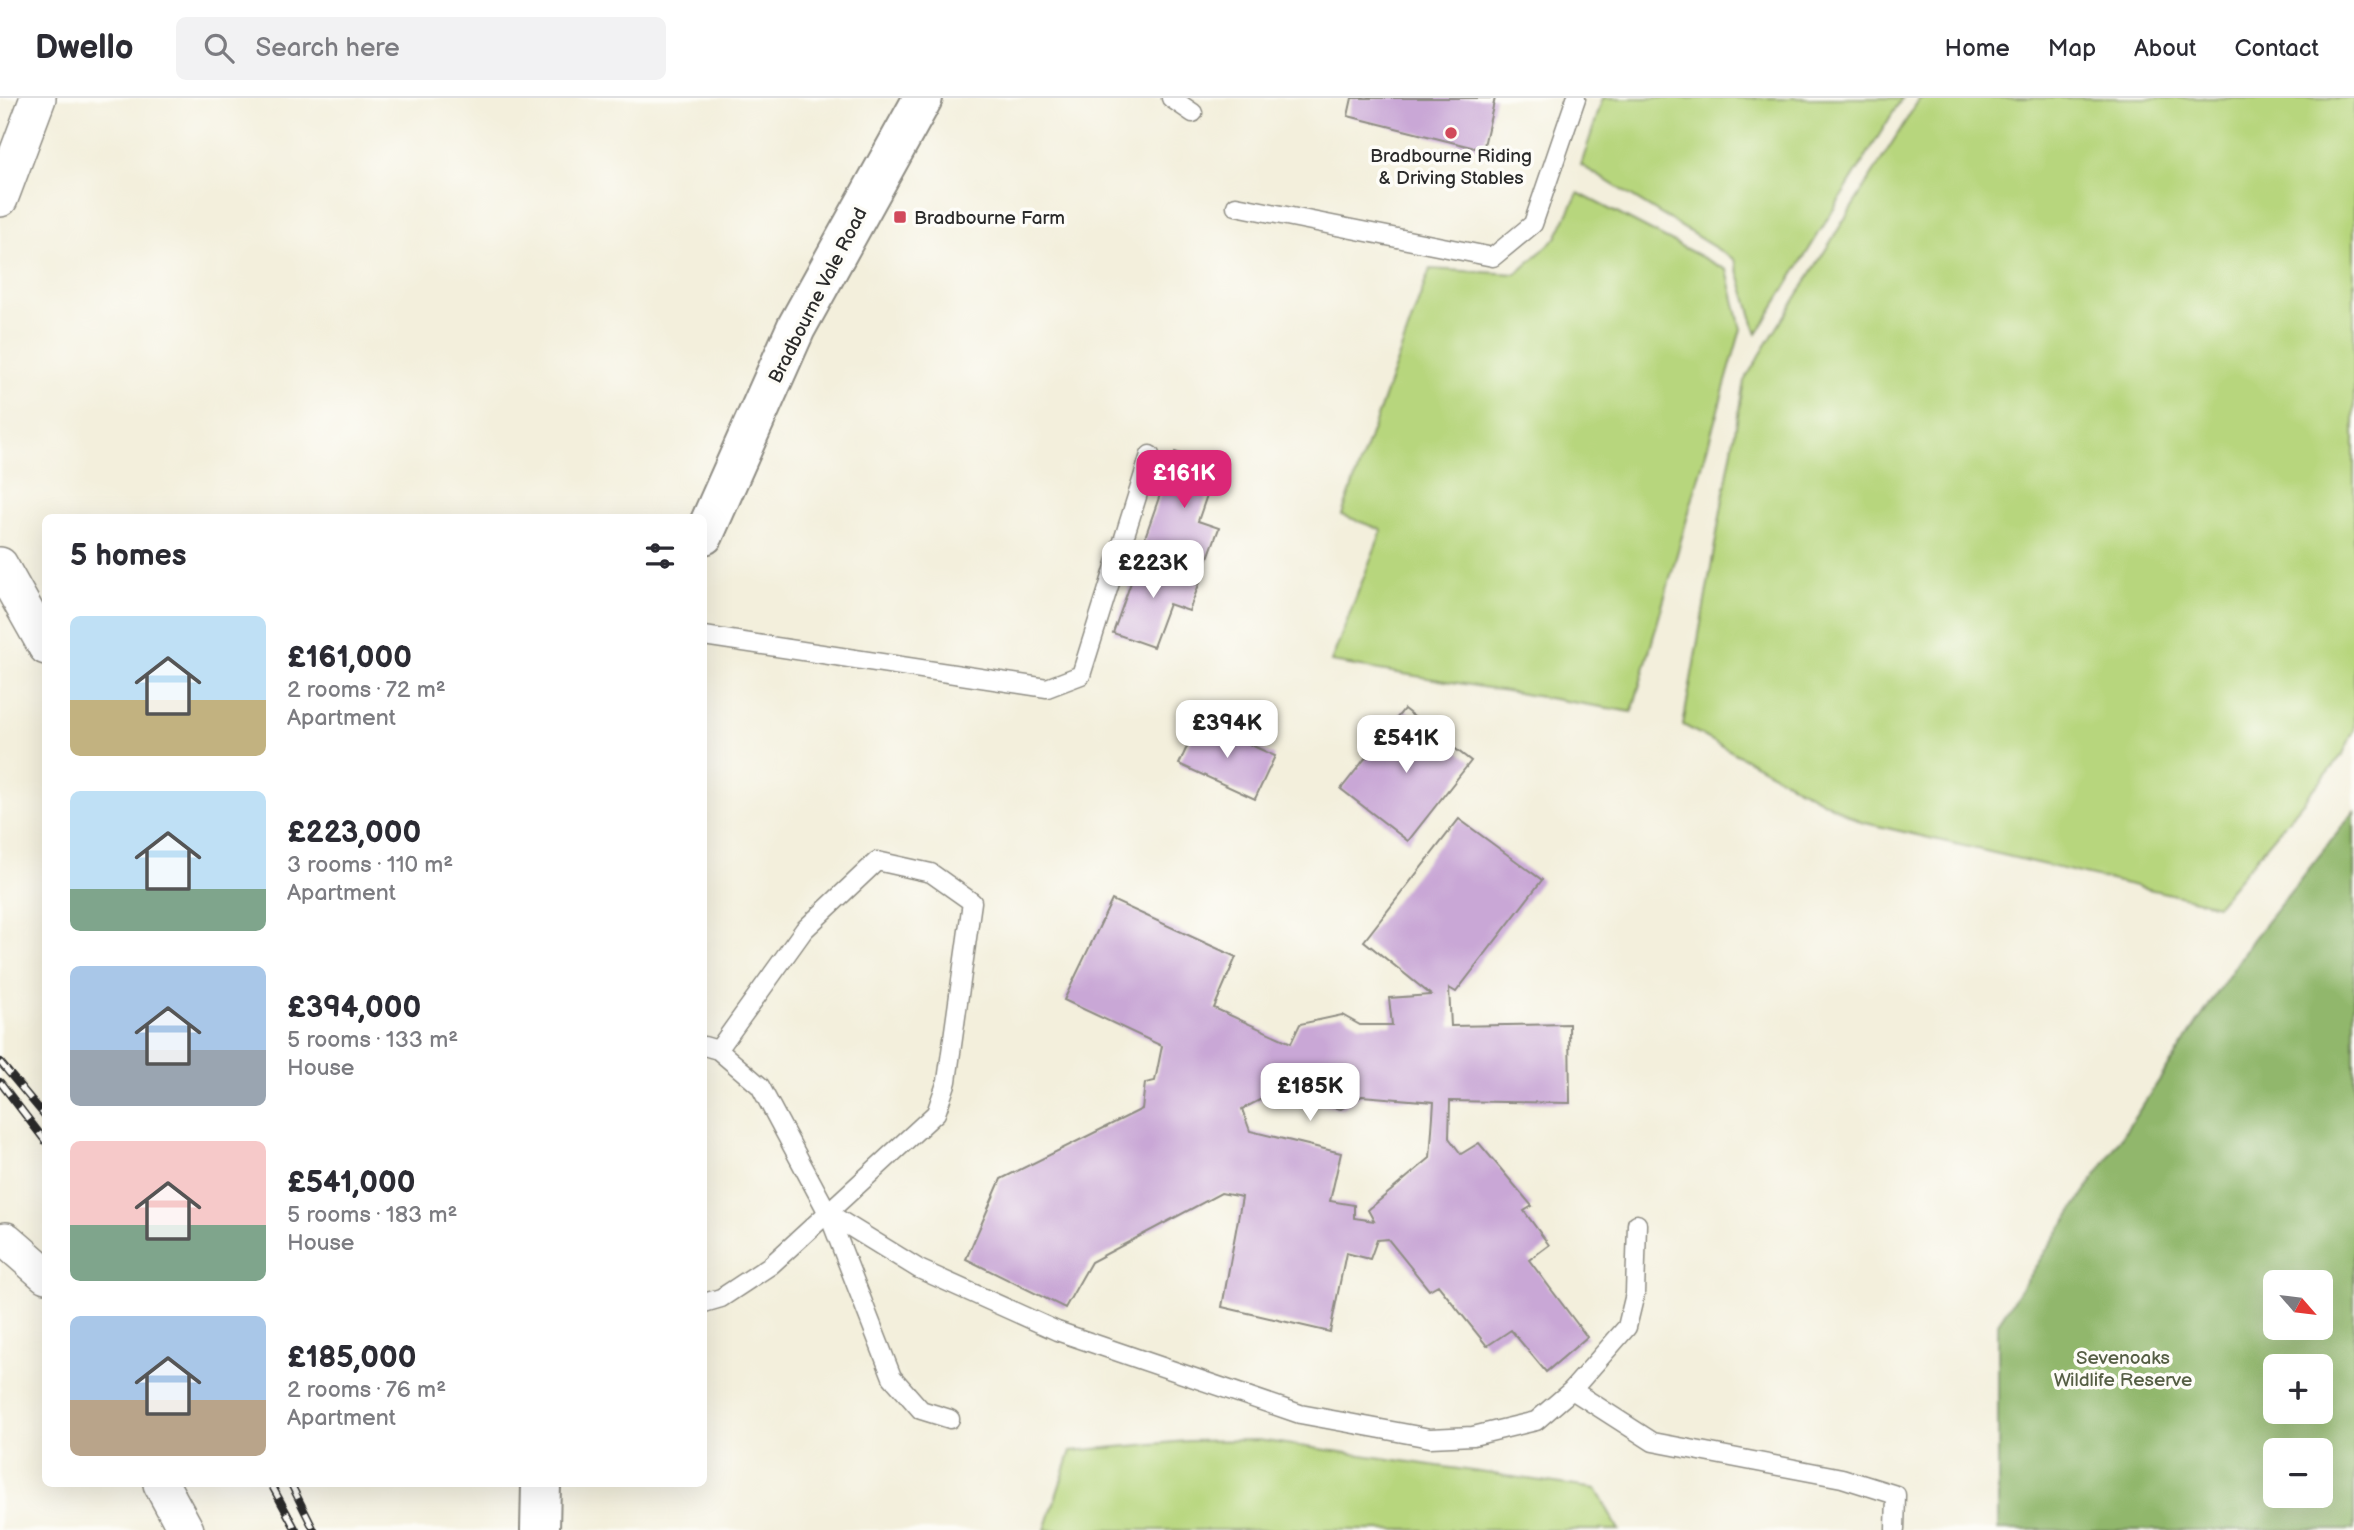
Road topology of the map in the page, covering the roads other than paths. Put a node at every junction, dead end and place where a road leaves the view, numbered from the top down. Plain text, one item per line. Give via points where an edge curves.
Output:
1 (38, 98) edge
2 (923, 98) edge
3 (1171, 98) edge
4 (1576, 98) edge
5 (1194, 113) dead end
6 (0, 199) edge
7 (1236, 206) dead end
8 (1150, 455) dead end
9 (707, 528) edge
10 (0, 565) edge
11 (707, 636) edge
12 (42, 640) edge
13 (711, 1048) edge
14 (828, 1213) junction
15 (1637, 1224) dead end
16 (6, 1240) dead end
17 (42, 1272) edge
18 (707, 1302) edge
19 (1572, 1390) junction
20 (950, 1419) dead end
21 (164, 1487) edge
22 (541, 1487) edge
23 (186, 1530) edge
24 (540, 1530) edge
25 (1895, 1530) edge

1 - 6 street
2 - 9 highway, Bradbourne Vale Road via 796,328
3 - 5 lane
4 - 7 lane via 1533,225 1493,257
8 - 11 lane via 1081,675 1047,688
10 - 12 street
13 - 14 lane via 760,1087
13 - 14 lane via 804,930 877,861 931,873 972,902 947,1081 936,1112
14 - 18 lane via 771,1265
14 - 19 lane via 919,1269 1057,1331 1300,1414 1430,1438 1473,1436 1536,1421
14 - 20 lane via 892,1377 920,1410
15 - 19 lane via 1635,1294 1627,1327
16 - 17 street
19 - 25 lane via 1653,1442 1842,1478 1896,1495
21 - 23 street
22 - 24 highway

